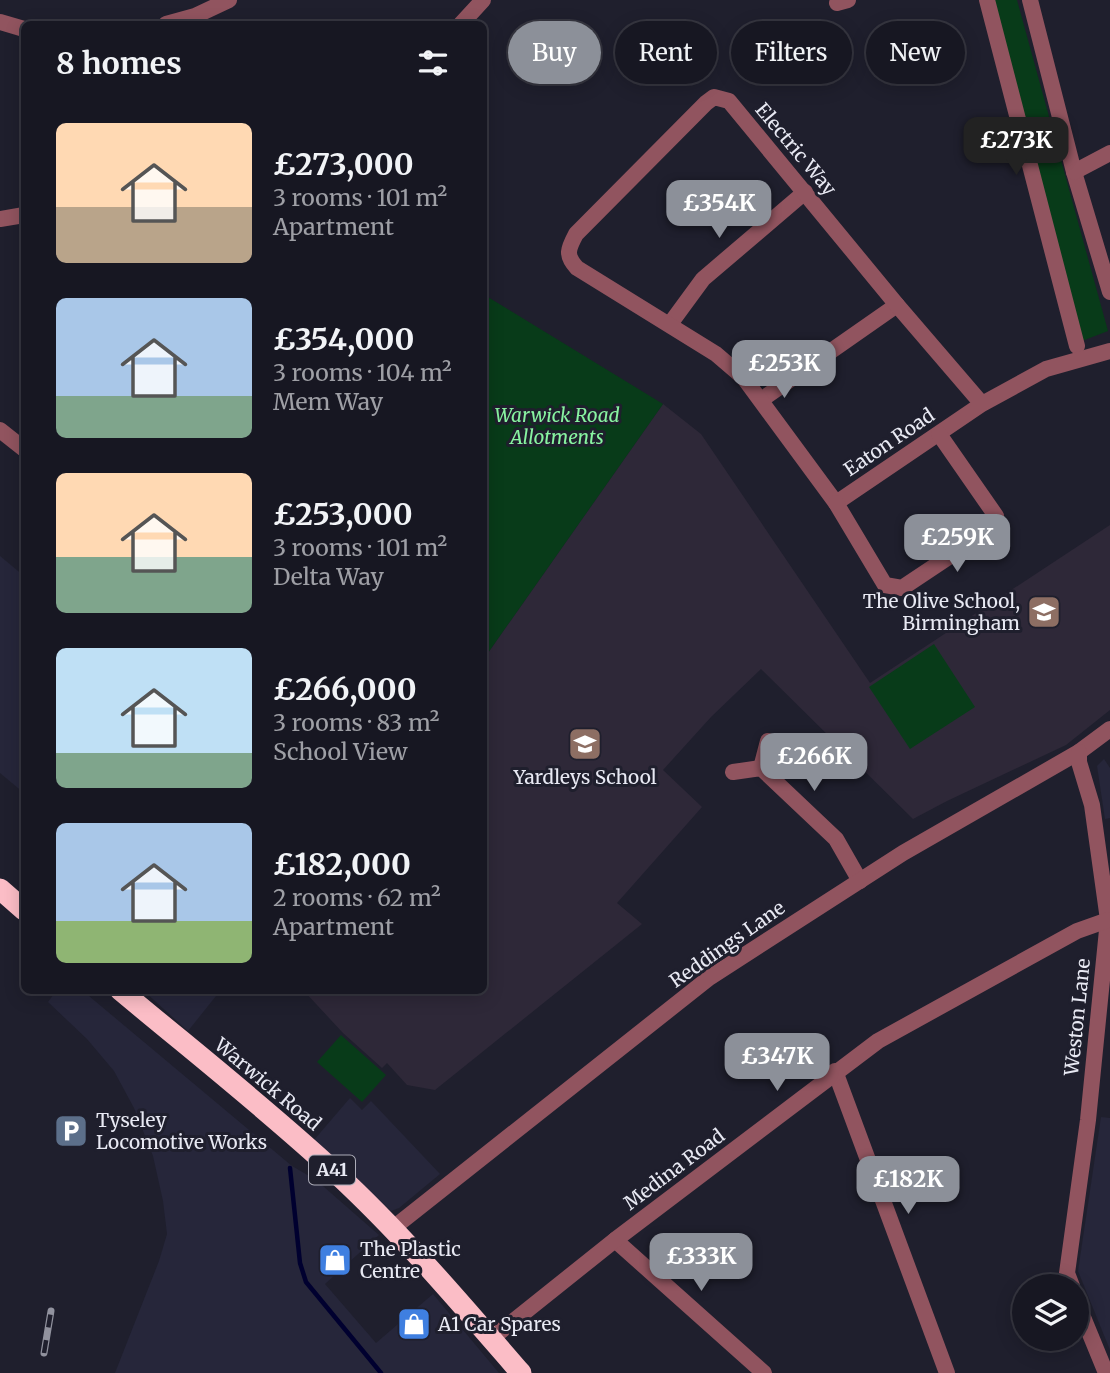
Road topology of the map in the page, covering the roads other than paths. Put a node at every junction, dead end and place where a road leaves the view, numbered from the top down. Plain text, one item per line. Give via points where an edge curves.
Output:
1 (229, 0) edge
2 (484, 0) edge
3 (987, 0) edge
4 (1030, 0) edge
5 (177, 21) edge
6 (464, 21) edge
7 (0, 22) edge
8 (21, 28) edge
9 (1110, 153) edge
10 (1074, 172) junction
11 (805, 192) junction
12 (21, 216) edge
13 (0, 219) edge
14 (568, 258) joint
15 (1110, 292) edge
16 (897, 304) junction
17 (670, 324) junction
18 (1077, 346) dead end
19 (1110, 351) edge
20 (761, 400) junction
21 (982, 404) junction
22 (0, 430) edge
23 (939, 434) junction
24 (21, 447) edge
25 (836, 503) junction
26 (1110, 729) edge
27 (768, 741) dead end
28 (1079, 752) junction
29 (761, 768) junction
30 (733, 772) dead end
31 (860, 881) junction
32 (0, 889) edge
33 (21, 907) edge
34 (1108, 920) junction
35 (125, 994) edge
36 (835, 1071) junction
37 (392, 1229) junction
38 (615, 1240) junction
39 (1067, 1274) edge
40 (1089, 1332) edge
41 (491, 1339) junction
42 (521, 1373) edge
43 (764, 1373) edge
44 (947, 1373) edge
45 (1106, 1373) edge

1 - 5 street
2 - 6 street
3 - 18 street
4 - 10 street
7 - 8 street
9 - 10 street
10 - 15 street
11 - 14 street, Electric Way via 729,101 714,97 576,234
11 - 16 street, Electric Way
11 - 17 street via 704,279
12 - 13 street
14 - 17 street, Eaton Road via 577,268
16 - 20 street
16 - 21 street, Electric Way
17 - 20 street, Eaton Road via 716,354
19 - 21 street, Eaton Road via 1046,369
20 - 25 street, Eaton Road
21 - 23 street, Eaton Road
22 - 24 street
23 - 25 street, Eaton Road
23 - 25 street via 996,516 992,528 902,589 885,585
26 - 28 street, Reddings Lane
27 - 29 street
28 - 31 street, Reddings Lane
28 - 34 street, Weston Lane via 1092,805
29 - 30 street
29 - 31 street via 836,839
31 - 37 street, Reddings Lane via 709,978
32 - 33 highway
34 - 36 street, Medina Road via 1077,931 878,1041
34 - 39 street, Weston Lane
35 - 37 highway, Warwick Road / A41 via 273,1116
36 - 38 street, Medina Road
36 - 44 street
37 - 41 highway, Warwick Road / A41
38 - 41 street, Medina Road
38 - 43 street
40 - 45 street
41 - 42 highway, Warwick Road / A41

